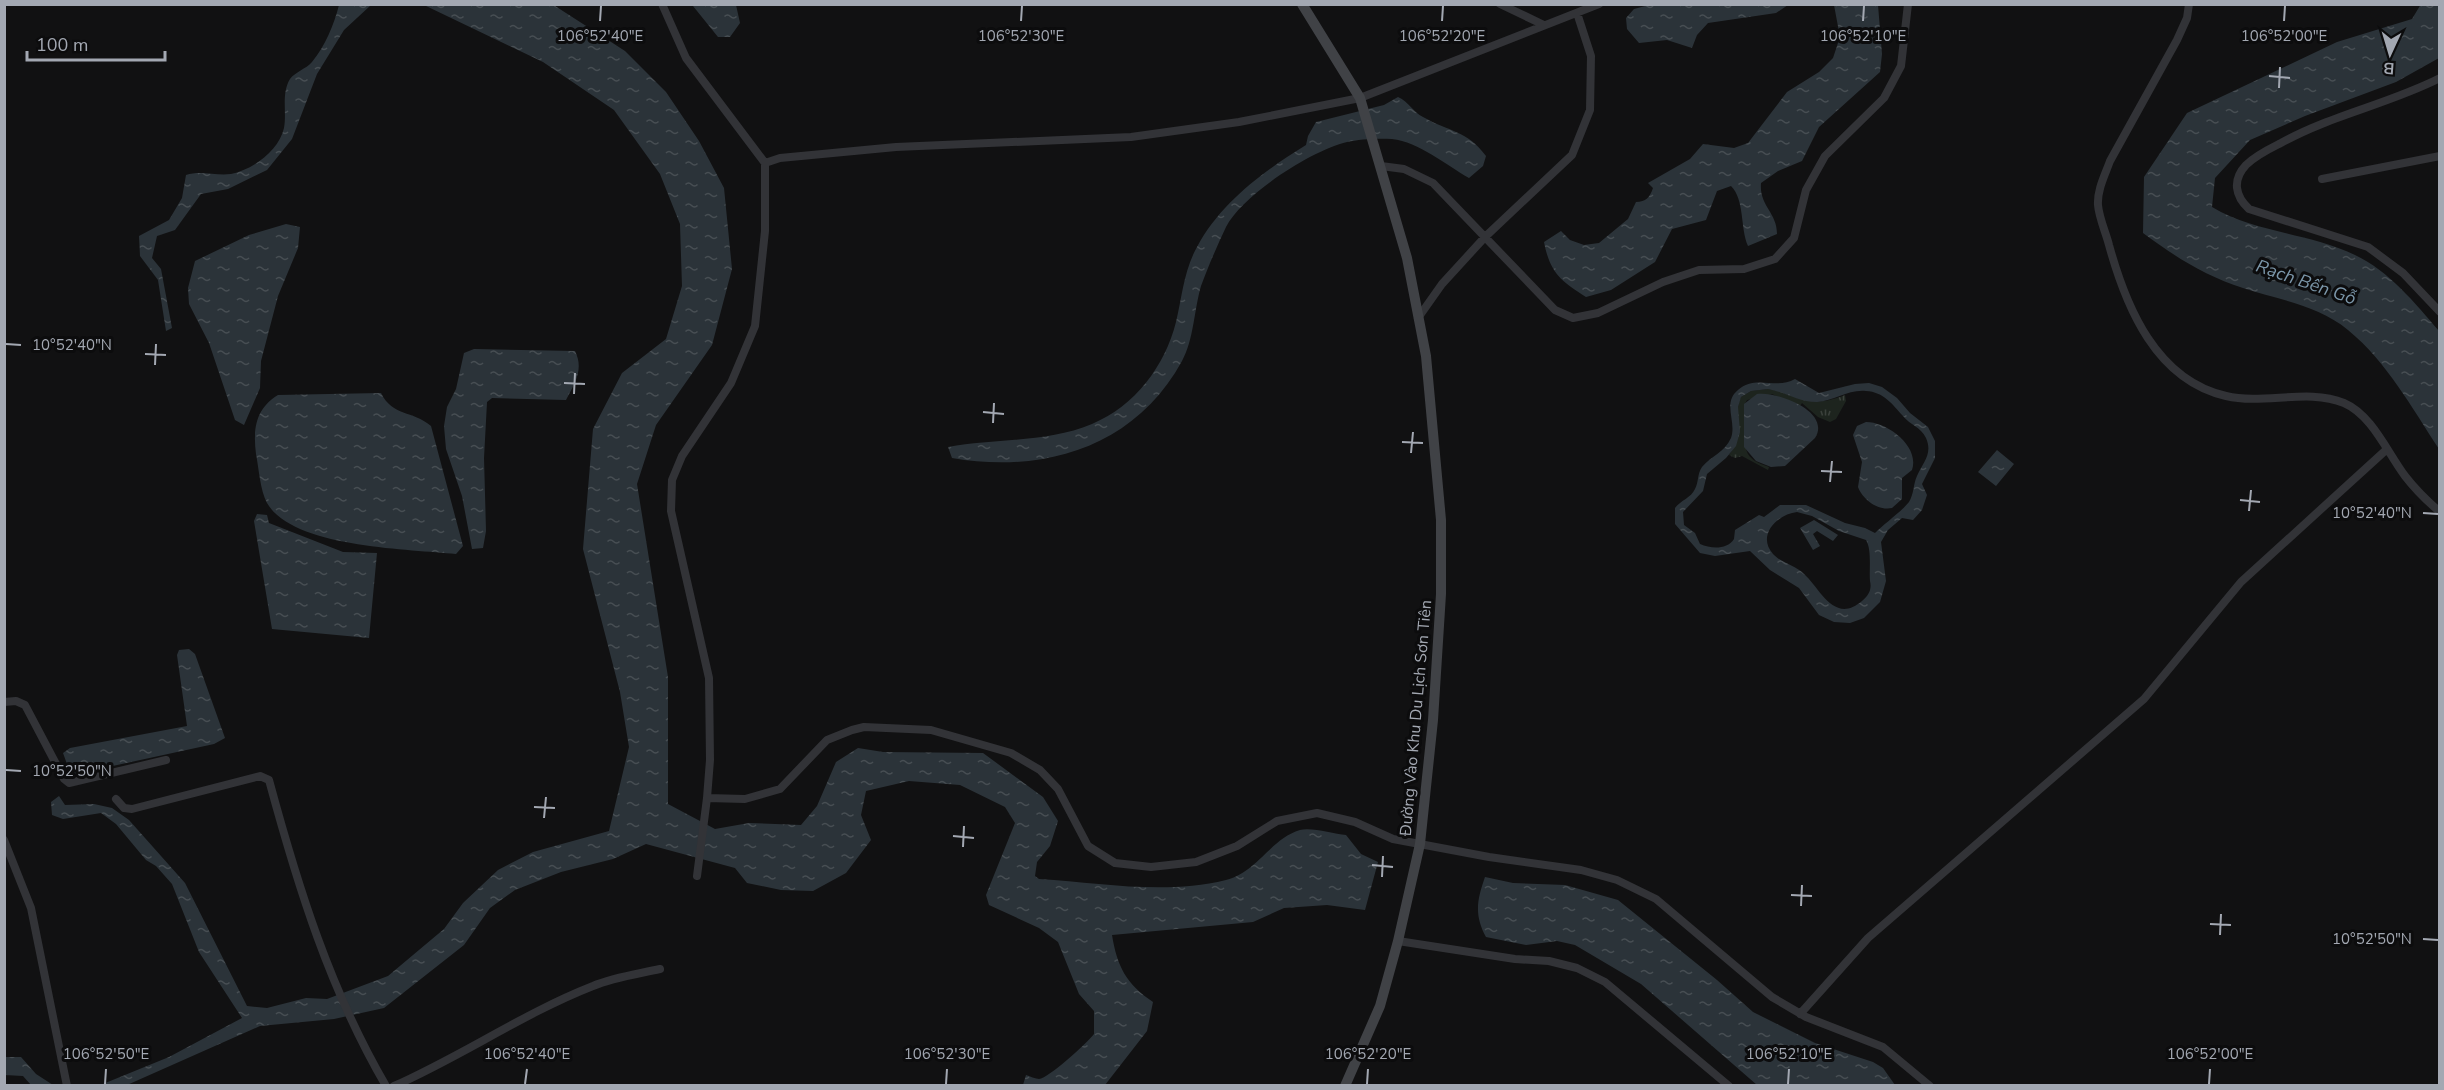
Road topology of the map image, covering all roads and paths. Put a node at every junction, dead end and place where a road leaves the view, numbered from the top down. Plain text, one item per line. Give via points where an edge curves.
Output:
1 (662, 4) edge
2 (1302, 4) edge
3 (1500, 4) edge
4 (1599, 4) edge
5 (1908, 4) edge
6 (2189, 4) edge
7 (1577, 13) junction
8 (1544, 25) junction
9 (2439, 78) edge
10 (1360, 98) junction
11 (2439, 158) edge
12 (765, 163) junction
13 (1381, 166) junction
14 (2322, 179) dead end
15 (1485, 237) junction
16 (2439, 312) edge
17 (1418, 318) junction
18 (2386, 450) junction
19 (2439, 512) edge
20 (4, 702) edge
21 (166, 760) dead end
22 (707, 798) junction
23 (116, 799) dead end
24 (4, 840) edge
25 (1420, 844) junction
26 (696, 876) dead end
27 (1398, 941) junction
28 (660, 969) dead end
29 (1800, 1014) junction
30 (67, 1086) edge
31 (386, 1086) edge
32 (394, 1086) edge
33 (1345, 1086) edge
34 (1729, 1086) edge
35 (1930, 1086) edge

1 - 12 street via 686,58
2 - 10 street, Đường Vào Khu Du Lịch Sơn Tiên
3 - 8 street
4 - 7 street
5 - 15 street via 1901,66 1884,98 1825,156 1806,190 1794,238 1775,259 1743,269 1699,270 1663,282 1598,313 1573,318 1555,310
6 - 18 street via 2177,40 2102,182 2098,205 2131,308 2174,370 2208,390 2246,399 2309,398 2344,403 2368,422
7 - 8 street
7 - 15 street via 1591,56 1590,110 1572,155
8 - 10 street
9 - 16 street via 2301,132 2252,159 2241,171 2236,186 2241,202 2249,209 2368,248 2403,273
10 - 12 street via 1239,122 1131,136 896,147 780,158
10 - 13 street, Đường Vào Khu Du Lịch Sơn Tiên
11 - 14 street
12 - 22 street via 765,231 755,326 731,383 681,456 672,480 671,511 709,678
13 - 15 street via 1404,169 1432,183
13 - 17 street, Đường Vào Khu Du Lịch Sơn Tiên via 1407,258
15 - 17 street via 1442,284
17 - 25 street, Đường Vào Khu Du Lịch Sơn Tiên via 1436,449 1441,562 1433,720
18 - 19 street
18 - 29 street via 2241,582 2144,699 1868,938
20 - 21 street via 25,705 69,783
22 - 25 street via 745,799 780,789 827,740 852,730 931,729 1011,753 1040,770 1058,789 1088,846 1115,863 1150,867 1196,862 1237,846 1276,821 1317,813
22 - 26 street
23 - 31 street via 124,808 132,809 266,777 299,889 339,995
24 - 30 street via 31,908
25 - 27 street, Đường Vào Khu Du Lịch Sơn Tiên
25 - 29 street via 1581,870 1617,880 1656,899 1772,998
27 - 33 street, Đường Vào Khu Du Lịch Sơn Tiên via 1380,1006
27 - 34 street via 1577,968 1605,982
28 - 32 street via 596,984 564,998
29 - 35 street via 1883,1047

